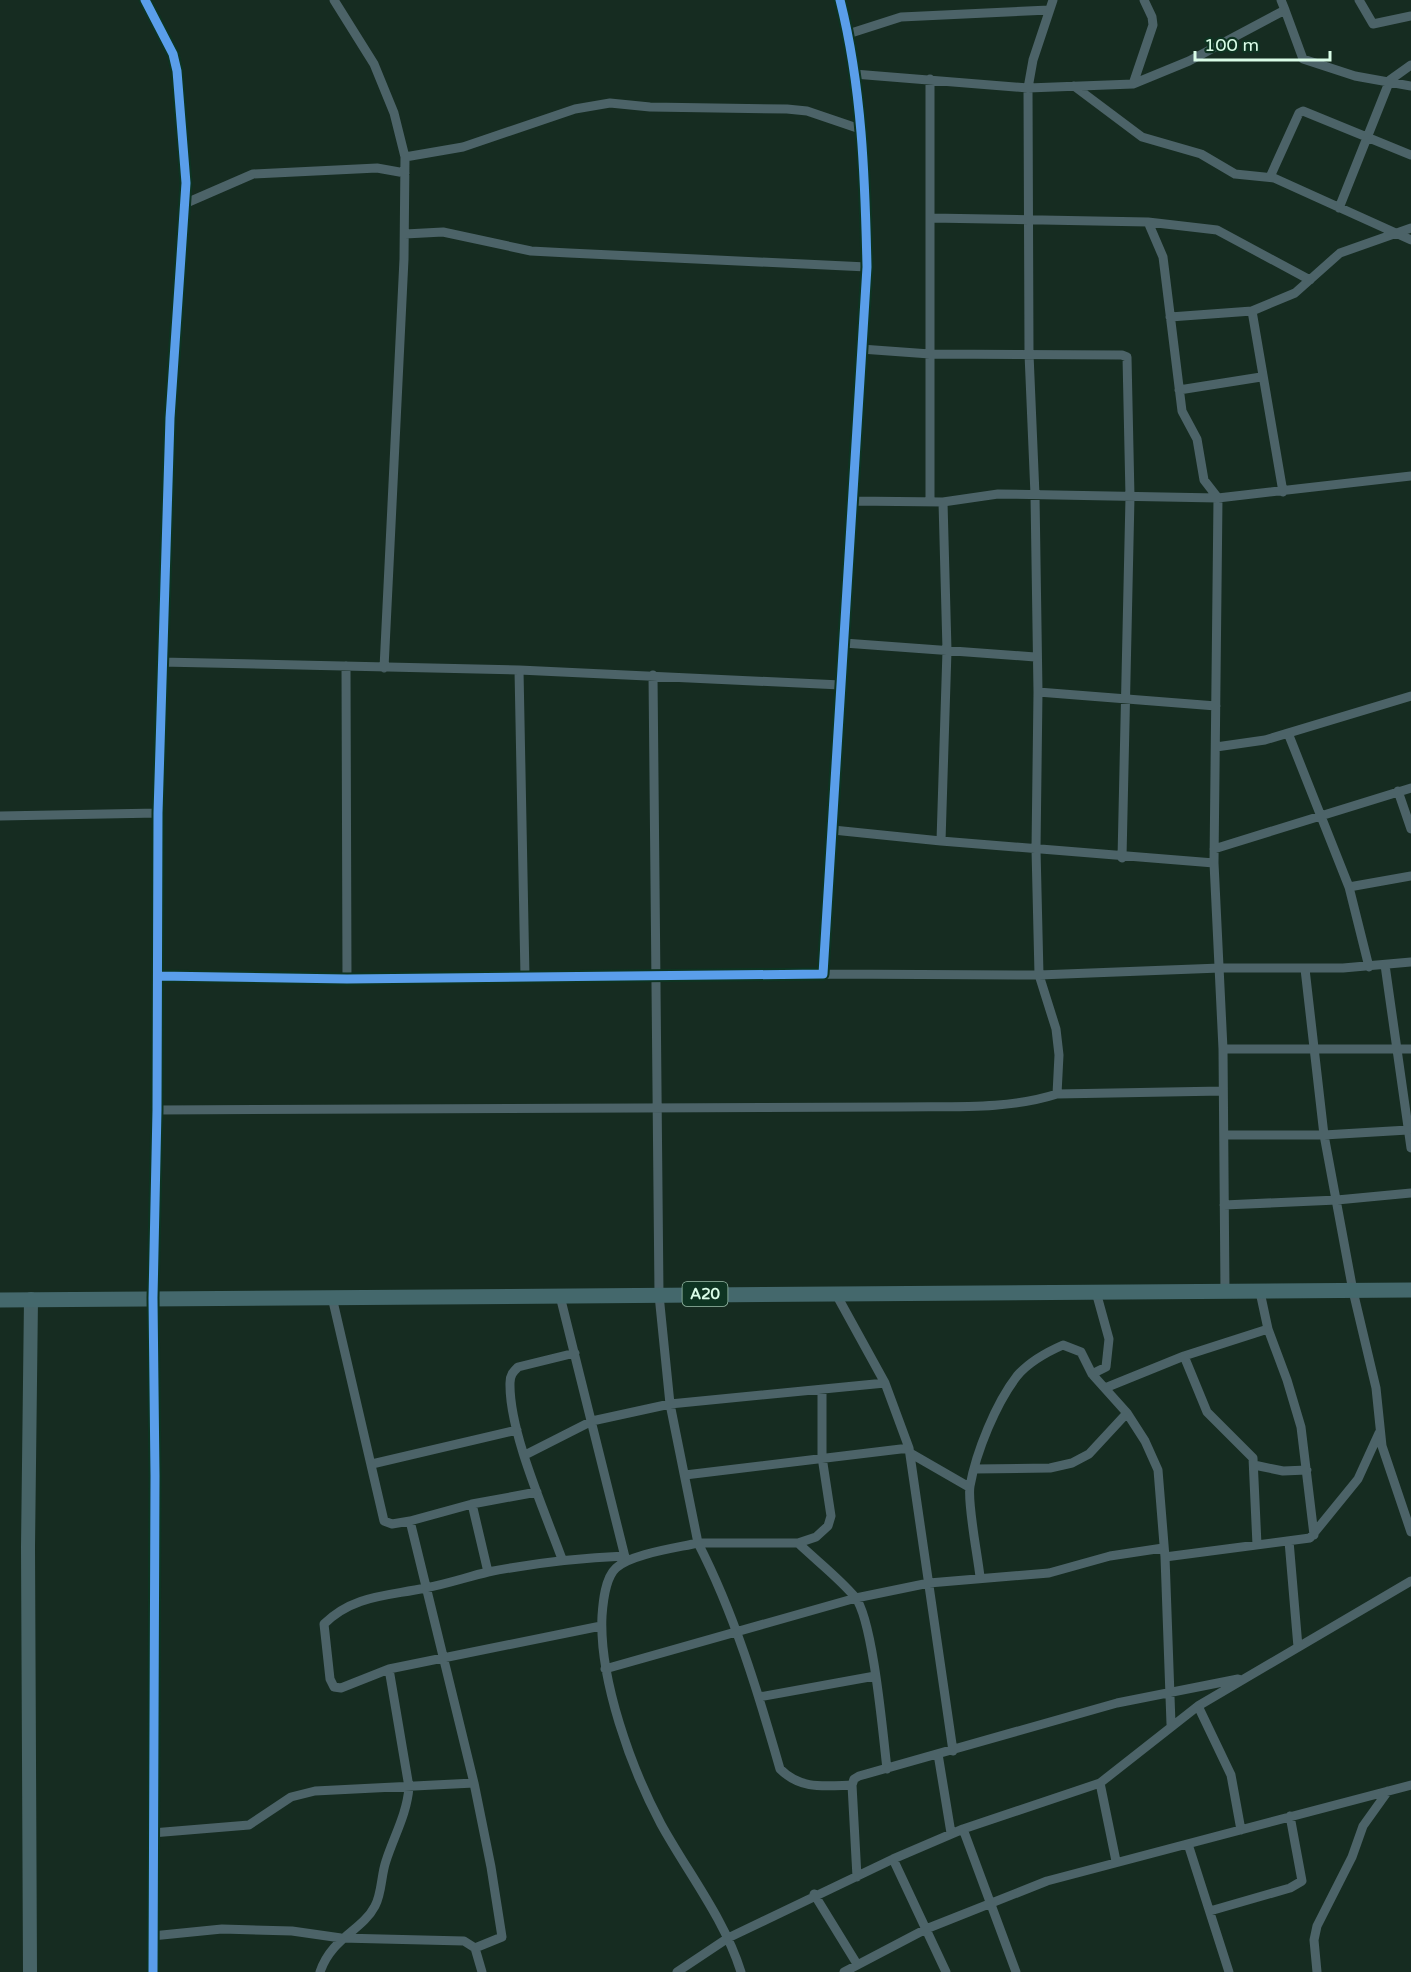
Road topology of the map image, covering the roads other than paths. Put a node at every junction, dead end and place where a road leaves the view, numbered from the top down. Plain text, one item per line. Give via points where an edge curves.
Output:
1 (145, 0) edge
2 (334, 0) edge
3 (840, 0) edge
4 (1053, 0) edge
5 (1144, 0) edge
6 (1359, 0) edge
7 (1283, 5) edge
8 (1049, 10) junction
9 (1411, 16) edge
10 (848, 34) junction
11 (1411, 65) edge
12 (854, 74) junction
13 (930, 79) junction
14 (1390, 81) junction
15 (1133, 84) junction
16 (1074, 86) junction
17 (1411, 86) edge
18 (1028, 88) junction
19 (860, 129) junction
20 (1366, 138) junction
21 (1411, 155) edge
22 (405, 158) junction
23 (405, 173) junction
24 (1270, 177) junction
25 (184, 204) junction
26 (1339, 208) junction
27 (931, 218) junction
28 (1029, 221) junction
29 (1148, 222) junction
30 (1411, 228) edge
31 (405, 234) junction
32 (1400, 234) junction
33 (1411, 240) edge
34 (867, 267) junction
35 (1310, 280) junction
36 (1252, 311) junction
37 (1170, 317) junction
38 (861, 349) junction
39 (930, 354) junction
40 (1029, 354) junction
41 (1262, 377) junction
42 (1179, 390) junction
43 (1411, 476) edge
44 (1283, 492) junction
45 (1035, 495) junction
46 (1130, 496) junction
47 (1218, 498) junction
48 (852, 501) junction
49 (930, 501) junction
50 (943, 502) junction
51 (844, 643) junction
52 (947, 650) junction
53 (1035, 657) junction
54 (161, 662) junction
55 (346, 666) junction
56 (384, 668) junction
57 (519, 670) junction
58 (653, 675) junction
59 (841, 684) junction
60 (1038, 692) junction
61 (1411, 696) edge
62 (1125, 698) junction
63 (1215, 706) junction
64 (1288, 733) junction
65 (1216, 747) junction
66 (1411, 788) edge
67 (1398, 791) junction
68 (158, 813) junction
69 (1322, 814) junction
70 (0, 816) edge
71 (1411, 829) edge
72 (833, 830) junction
73 (941, 841) junction
74 (1036, 849) junction
75 (1214, 849) junction
76 (1122, 858) junction
77 (1214, 863) junction
78 (1411, 876) edge
79 (1349, 887) junction
80 (1411, 962) edge
81 (1384, 965) junction
82 (1369, 967) junction
83 (1220, 968) junction
84 (1305, 969) junction
85 (823, 974) junction
86 (655, 975) junction
87 (1039, 975) junction
88 (158, 976) junction
89 (525, 977) junction
90 (346, 979) junction
91 (1223, 1049) junction
92 (1411, 1049) edge
93 (1314, 1050) junction
94 (1395, 1050) junction
95 (1223, 1091) junction
96 (1057, 1094) junction
97 (658, 1108) junction
98 (157, 1110) junction
99 (1408, 1130) junction
100 (1225, 1135) junction
101 (1324, 1135) junction
102 (1411, 1148) edge
103 (1411, 1193) edge
104 (1337, 1200) junction
105 (1224, 1205) junction
106 (1353, 1290) junction
107 (1411, 1290) edge
108 (1096, 1292) junction
109 (1226, 1292) junction
110 (1260, 1292) junction
111 (836, 1293) junction
112 (659, 1295) junction
113 (560, 1296) junction
114 (332, 1297) junction
115 (153, 1298) junction
116 (31, 1299) junction
117 (0, 1300) edge
118 (1268, 1329) junction
119 (574, 1353) junction
120 (1184, 1356) junction
121 (1092, 1374) junction
122 (885, 1383) junction
123 (1105, 1388) junction
124 (822, 1390) junction
125 (670, 1404) junction
126 (1127, 1413) junction
127 (591, 1421) junction
128 (517, 1430) junction
129 (1379, 1431) junction
130 (909, 1450) junction
131 (525, 1455) junction
132 (822, 1457) junction
133 (372, 1464) junction
134 (1254, 1465) junction
135 (975, 1469) junction
136 (1306, 1470) junction
137 (685, 1475) junction
138 (969, 1487) junction
139 (537, 1492) junction
140 (472, 1503) junction
141 (410, 1521) junction
142 (1411, 1533) edge
143 (1314, 1534) junction
144 (1289, 1541) junction
145 (698, 1543) junction
146 (798, 1543) junction
147 (1257, 1545) junction
148 (1164, 1553) junction
149 (562, 1559) junction
150 (625, 1559) junction
151 (488, 1572) junction
152 (980, 1577) junction
153 (1411, 1581) edge
154 (929, 1583) junction
155 (426, 1588) junction
156 (856, 1598) junction
157 (601, 1626) junction
158 (735, 1632) junction
159 (1298, 1647) junction
160 (446, 1660) junction
161 (389, 1669) junction
162 (605, 1669) junction
163 (875, 1676) junction
164 (1247, 1677) junction
165 (1171, 1694) junction
166 (759, 1697) junction
167 (1198, 1706) junction
168 (1171, 1724) junction
169 (953, 1751) junction
170 (938, 1754) junction
171 (887, 1769) junction
172 (474, 1783) junction
173 (1100, 1783) junction
174 (852, 1785) junction
175 (1411, 1785) edge
176 (409, 1787) junction
177 (1388, 1791) junction
178 (1290, 1816) junction
179 (963, 1828) junction
180 (1241, 1830) junction
181 (152, 1833) junction
182 (951, 1833) junction
183 (1188, 1844) junction
184 (893, 1858) junction
185 (1116, 1861) junction
186 (856, 1877) junction
187 (814, 1894) junction
188 (990, 1904) junction
189 (1210, 1911) junction
190 (926, 1929) junction
191 (152, 1936) junction
192 (341, 1938) junction
193 (728, 1938) junction
194 (475, 1948) junction
195 (858, 1964) junction
196 (30, 1972) edge
197 (153, 1972) edge
198 (320, 1972) edge
199 (482, 1972) edge
200 (677, 1972) edge
201 (741, 1972) edge
202 (844, 1972) edge
203 (946, 1972) edge
204 (1016, 1972) edge
205 (1229, 1972) edge
206 (1317, 1972) edge

1 - 25 street via 173,54 177,71
2 - 22 street via 374,64 394,112
3 - 10 street
4 - 8 street
5 - 15 street via 1153,25
6 - 9 street via 1373,24
7 - 14 street via 1303,59 1355,76
7 - 15 street via 1189,61
8 - 10 street via 901,17
8 - 18 street
10 - 12 street
11 - 14 street
12 - 13 street
12 - 19 street
13 - 18 street
13 - 27 street
14 - 17 street
14 - 20 street
15 - 16 street
16 - 18 street
16 - 24 street via 1142,137 1201,154 1235,174
18 - 28 street
19 - 22 street via 807,111 616,103 575,109 463,147
19 - 34 street
20 - 21 street
20 - 24 street via 1300,111
20 - 26 street
22 - 23 street
23 - 25 street via 377,168 253,174
23 - 31 street
24 - 26 street
25 - 54 street via 170,418
26 - 32 street
27 - 28 street
27 - 39 street
28 - 29 street
28 - 40 street
29 - 35 street via 1222,232
29 - 37 street via 1163,257
30 - 32 street
31 - 34 street via 443,232 531,251
31 - 56 street
32 - 33 street
32 - 35 street via 1341,253
34 - 38 street
35 - 36 street via 1295,293
36 - 37 street
36 - 41 street
37 - 42 street
38 - 39 street
38 - 48 street
39 - 40 street
39 - 49 street
40 - 45 street
40 - 46 street via 1127,357
41 - 42 street
41 - 44 street
42 - 47 street via 1183,418 1197,439 1204,480
43 - 44 street
44 - 47 street
45 - 46 street
45 - 50 street via 998,494
45 - 53 street
46 - 47 street
46 - 62 street
47 - 63 street
48 - 49 street
48 - 51 street
49 - 50 street
50 - 52 street
51 - 52 street
51 - 59 street
52 - 53 street
52 - 73 street
53 - 60 street
54 - 55 street
54 - 68 street
55 - 56 street
55 - 90 street
56 - 57 street
57 - 58 street
57 - 89 street
58 - 59 street
58 - 86 street
59 - 72 street
60 - 62 street
60 - 74 street
61 - 64 street
62 - 63 street
62 - 76 street
63 - 65 street
64 - 65 street
64 - 69 street
65 - 75 street
66 - 67 street
67 - 69 street
67 - 71 street
68 - 70 street
68 - 88 street
69 - 75 street
69 - 79 street
72 - 73 street
72 - 85 street
73 - 74 street
74 - 76 street
74 - 87 street
75 - 77 street
76 - 77 street
77 - 83 street
78 - 79 street
79 - 82 street
80 - 81 street
81 - 82 street
81 - 94 street
82 - 84 street
83 - 84 street
83 - 87 street
83 - 91 street
84 - 93 street
85 - 86 street
85 - 87 street
86 - 89 street
86 - 97 street
87 - 96 street via 1056,1029
88 - 90 street
88 - 98 street
89 - 90 street
91 - 93 street
91 - 95 street
92 - 94 street
93 - 94 street
93 - 101 street
94 - 99 street
95 - 96 street
95 - 100 street
96 - 97 street via 1005,1105
97 - 98 street
97 - 112 street
98 - 115 street
99 - 101 street
99 - 102 street
100 - 101 street
100 - 105 street
101 - 104 street
103 - 104 street
104 - 105 street
104 - 106 street
105 - 109 street
106 - 107 main road, A20
106 - 110 main road, A20
106 - 129 street via 1376,1388
108 - 109 main road, A20
108 - 111 main road, A20
108 - 121 street via 1109,1348 1106,1367
109 - 110 main road, A20
110 - 118 street
111 - 112 main road, A20
111 - 122 street
112 - 113 main road, A20
112 - 125 street
113 - 114 main road, A20
113 - 119 street
114 - 115 main road, A20
114 - 133 street
115 - 116 main road, A20
115 - 181 street
116 - 117 main road, A20
116 - 196 street
118 - 120 street
118 - 136 street via 1294,1405
119 - 127 street
119 - 128 street via 518,1367 512,1373
120 - 123 street
120 - 134 street via 1207,1412 1253,1458
121 - 123 street
121 - 135 street via 1081,1352 1067,1346 1056,1348 1032,1363 1003,1397
122 - 124 street
122 - 130 street
123 - 126 street
124 - 125 street
124 - 132 street
125 - 127 street
125 - 137 street
126 - 135 street via 1089,1454 1072,1463 1050,1468
126 - 148 street via 1156,1464
127 - 131 street
127 - 150 street
128 - 131 street
128 - 133 street
129 - 142 street
129 - 143 street via 1358,1479
130 - 132 street
130 - 138 street
130 - 154 street
131 - 139 street
132 - 137 street
132 - 146 street via 831,1516 828,1526 816,1537
133 - 141 street via 382,1518 392,1524
134 - 136 street via 1283,1471
134 - 147 street
135 - 138 street
136 - 143 street
137 - 145 street
138 - 152 street
139 - 140 street
139 - 149 street
140 - 141 street
140 - 151 street
141 - 155 street
143 - 144 street
144 - 147 street
144 - 159 street
145 - 146 street
145 - 150 street
145 - 158 street
146 - 156 street
147 - 148 street
148 - 152 street via 1110,1556 1049,1573
148 - 165 street
149 - 150 street
149 - 151 street
150 - 157 street via 609,1578
151 - 155 street
152 - 154 street
153 - 159 street
154 - 156 street
154 - 169 street
155 - 160 street
155 - 161 street via 357,1601 324,1624 334,1687 341,1688
156 - 158 street
156 - 163 street
157 - 160 street
157 - 162 street
158 - 162 street
158 - 166 street
159 - 164 street
160 - 161 street
160 - 172 street
161 - 176 street
162 - 193 street via 641,1781
163 - 166 street
163 - 171 street
164 - 165 street
164 - 167 street
165 - 168 street
165 - 169 street via 1117,1703
166 - 174 street via 780,1769 791,1780 813,1787
167 - 168 street
167 - 180 street via 1231,1775
168 - 173 street
169 - 170 street
170 - 171 street
170 - 182 street
171 - 174 street via 859,1776
172 - 176 street
172 - 194 street via 502,1937
173 - 179 street
173 - 185 street
174 - 186 street
175 - 177 street
176 - 181 street via 315,1791 291,1797 249,1825
176 - 192 street via 407,1807 385,1862 376,1905
177 - 178 street
177 - 206 street via 1363,1826 1317,1926
178 - 180 street
178 - 189 street via 1302,1881
179 - 182 street
179 - 188 street
180 - 183 street
181 - 191 street
182 - 184 street
183 - 185 street
183 - 189 street
184 - 186 street
184 - 190 street
185 - 188 street via 1047,1881
186 - 187 street
187 - 193 street
187 - 195 street
188 - 190 street
188 - 204 street
189 - 205 street
190 - 195 street
190 - 203 street
191 - 192 street via 222,1929 292,1931
191 - 197 street
192 - 194 street via 464,1941
192 - 198 street
193 - 200 street
193 - 201 street
194 - 199 street
195 - 202 street

